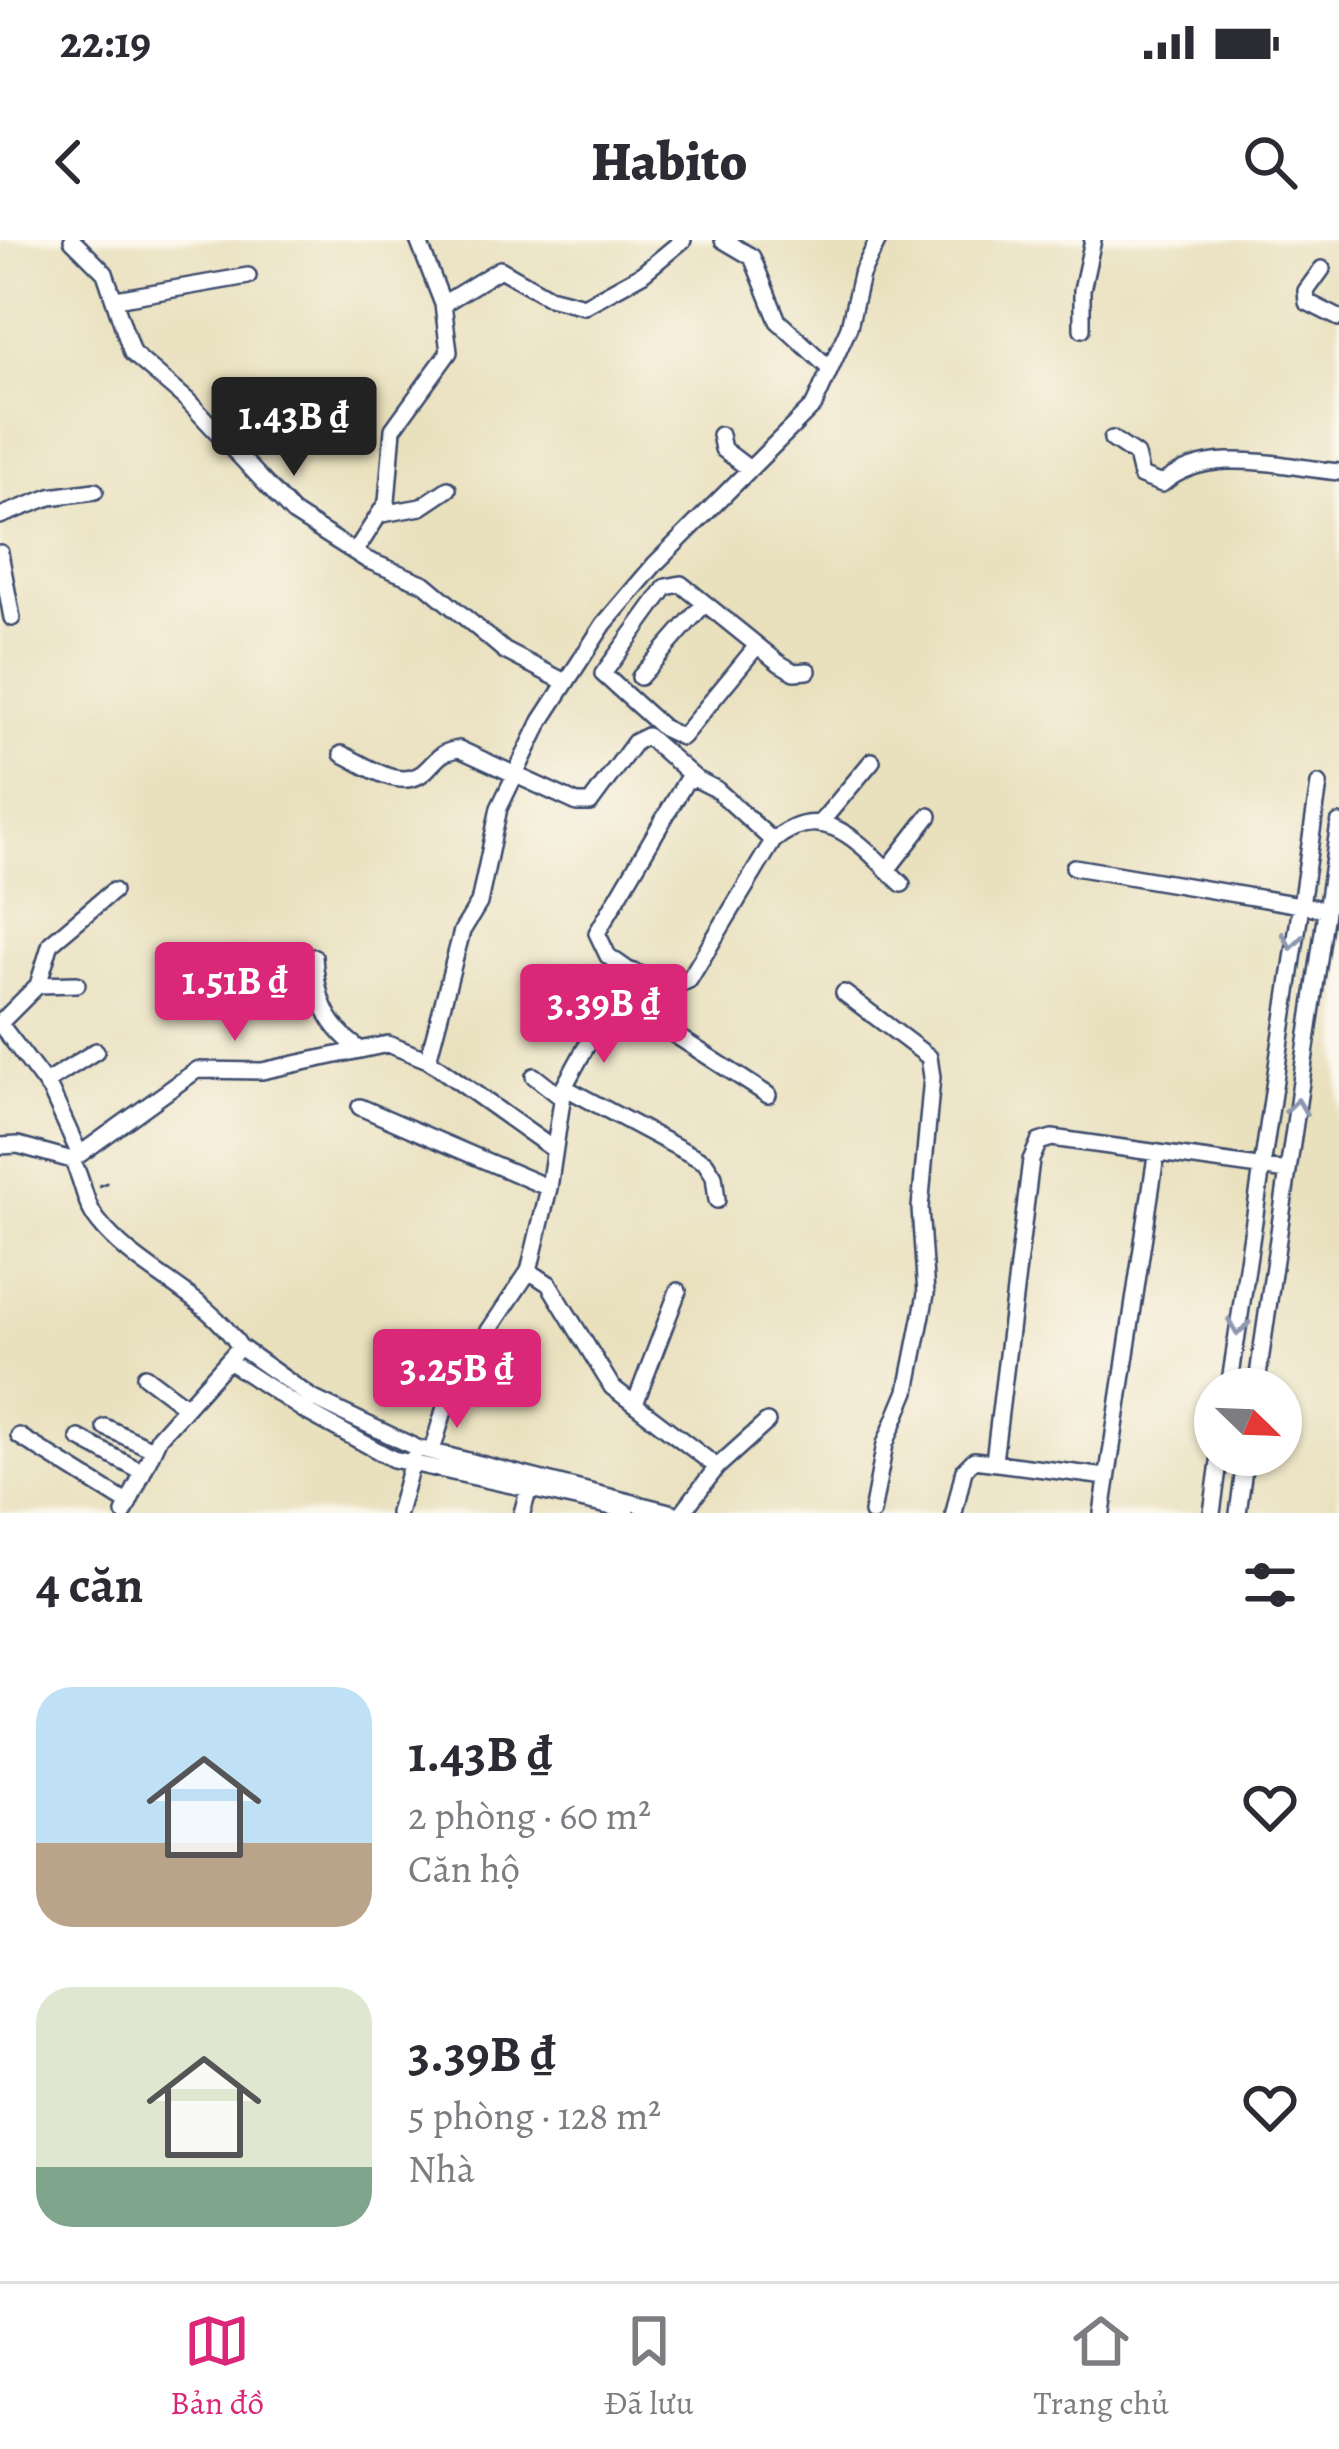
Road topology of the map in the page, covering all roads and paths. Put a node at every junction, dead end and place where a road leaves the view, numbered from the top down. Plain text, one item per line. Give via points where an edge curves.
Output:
1 (72, 240) edge
2 (418, 240) edge
3 (683, 240) edge
4 (723, 240) edge
5 (878, 240) edge
6 (1093, 240) edge
7 (1322, 269) dead end
8 (248, 276) dead end
9 (116, 299) junction
10 (443, 304) junction
11 (1339, 318) edge
12 (1082, 329) dead end
13 (830, 369) junction
14 (262, 412) dead end
15 (720, 435) dead end
16 (1112, 439) dead end
17 (226, 442) junction
18 (748, 468) junction
19 (1338, 468) edge
20 (448, 489) dead end
21 (94, 491) dead end
22 (382, 514) junction
23 (0, 516) edge
24 (355, 552) junction
25 (0, 553) edge
26 (704, 604) junction
27 (12, 618) dead end
28 (756, 647) junction
29 (808, 671) dead end
30 (640, 676) dead end
31 (565, 682) junction
32 (652, 717) junction
33 (646, 736) junction
34 (342, 754) dead end
35 (872, 760) dead end
36 (515, 771) junction
37 (696, 779) junction
38 (1319, 784) dead end
39 (929, 816) dead end
40 (821, 821) junction
41 (1339, 823) edge
42 (772, 842) junction
43 (1074, 867) dead end
44 (887, 870) junction
45 (902, 884) dead end
46 (113, 891) dead end
47 (1298, 904) junction
48 (1324, 909) junction
49 (314, 957) dead end
50 (628, 970) junction
51 (77, 983) dead end
52 (38, 986) junction
53 (844, 993) dead end
54 (613, 995) junction
55 (0, 1024) edge
56 (358, 1048) junction
57 (96, 1051) dead end
58 (428, 1060) junction
59 (534, 1076) dead end
60 (45, 1083) junction
61 (563, 1092) junction
62 (768, 1095) dead end
63 (360, 1107) dead end
64 (0, 1146) edge
65 (553, 1149) junction
66 (1156, 1156) junction
67 (76, 1157) junction
68 (1259, 1168) junction
69 (1287, 1171) junction
70 (549, 1188) junction
71 (716, 1201) dead end
72 (529, 1271) junction
73 (678, 1292) dead end
74 (235, 1354) junction
75 (1232, 1368) edge
76 (1259, 1368) edge
77 (145, 1376) dead end
78 (636, 1401) junction
79 (309, 1405) junction
80 (185, 1406) junction
81 (767, 1422) dead end
82 (105, 1427) dead end
83 (19, 1436) dead end
84 (79, 1438) dead end
85 (152, 1449) junction
86 (424, 1449) junction
87 (994, 1461) junction
88 (411, 1465) junction
89 (717, 1467) junction
90 (140, 1471) junction
91 (1217, 1476) edge
92 (1243, 1476) edge
93 (1106, 1477) junction
94 (1216, 1481) junction
95 (530, 1483) junction
96 (1242, 1484) junction
97 (126, 1508) edge
98 (640, 1510) edge
99 (398, 1513) edge
100 (522, 1513) edge
101 (678, 1513) edge
102 (872, 1513) edge
103 (954, 1513) edge
104 (1102, 1513) edge
105 (1212, 1513) edge
106 (1238, 1513) edge

1 - 9 street via 95,259
2 - 10 street
3 - 10 street via 584,306 500,269
4 - 13 street via 757,263 778,321
5 - 13 street
6 - 12 street
7 - 11 street via 1307,302
8 - 9 street
9 - 17 street via 132,352
10 - 22 street via 449,352 392,429
13 - 18 street via 807,414
14 - 17 street
15 - 18 street via 723,449
16 - 19 street via 1136,455 1141,476 1162,484 1186,464 1209,460
17 - 24 street via 293,513
18 - 31 street via 617,609
20 - 22 street via 421,507
21 - 23 street
22 - 24 street
24 - 31 street via 425,584 505,651
25 - 27 street
26 - 28 street
26 - 30 street
26 - 32 street via 681,584 666,587 603,666
28 - 29 street via 794,672
28 - 32 street via 682,737
31 - 36 street
32 - 33 street
33 - 36 street via 590,803
33 - 37 street
34 - 36 street via 404,782 441,752 459,749
35 - 40 street
36 - 58 street
37 - 42 street
37 - 50 street via 676,792 597,933 608,956
38 - 47 street
39 - 44 street
40 - 42 street
40 - 44 street
41 - 48 street
42 - 50 street via 689,980 674,987
43 - 47 street
44 - 45 street
46 - 52 street via 51,943
47 - 48 street
47 -> 68 street
69 -> 48 street
49 - 56 street via 334,1031
50 - 54 street
51 - 52 street
52 - 55 street
53 - 102 street via 929,1057 932,1077 920,1208 926,1294
54 - 61 street
54 - 62 street
55 - 60 street
56 - 58 street via 388,1045
56 - 67 street via 262,1071 197,1070
57 - 60 street
58 - 65 street
59 - 61 street
60 - 67 street
61 - 65 street
61 - 71 street via 705,1162
63 - 70 street
64 - 67 street
65 - 70 street
66 - 68 street
66 - 87 street via 1052,1138 1034,1149
66 - 93 street
67 - 74 street via 95,1219 139,1262 219,1316
68 - 69 street
68 -> 75 street
69 - 76 street
70 - 72 street
72 - 78 street via 549,1284 612,1387
72 - 86 street via 451,1387
73 - 78 street
74 - 79 street
74 - 80 street
77 - 80 street
78 - 89 street
79 - 86 street
79 - 88 street
80 - 85 street
81 - 89 street
82 - 85 street
83 - 97 street
84 - 90 street
85 - 90 street
86 - 88 street
86 - 95 street
87 - 93 street
87 - 103 street via 974,1460 964,1469
88 - 95 street
88 - 99 street
89 - 101 street
90 - 97 street
91 - 94 street
92 - 96 street
93 - 104 street
94 - 96 street
94 - 105 street
95 - 98 street
95 - 100 street
96 - 106 street
98 - 101 street

